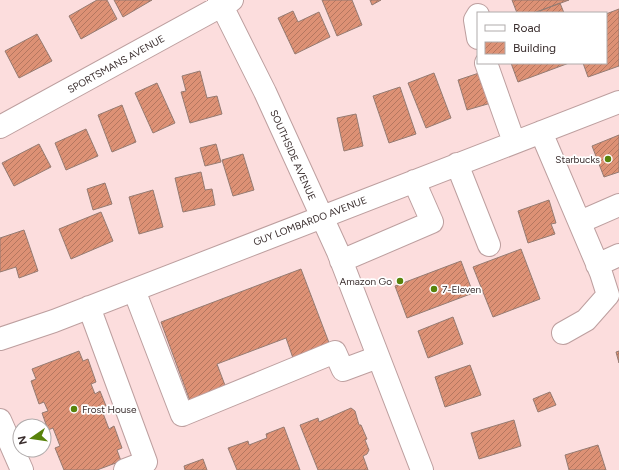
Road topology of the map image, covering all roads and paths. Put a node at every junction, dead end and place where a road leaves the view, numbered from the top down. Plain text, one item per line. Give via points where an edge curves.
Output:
1 (224, 2) edge
2 (477, 18) edge
3 (477, 32) edge
4 (486, 64) edge
5 (619, 102) edge
6 (0, 127) edge
7 (541, 132) junction
8 (514, 142) junction
9 (457, 164) junction
10 (414, 181) junction
11 (619, 205) edge
12 (321, 217) junction
13 (580, 222) junction
14 (489, 245) dead end
15 (619, 255) edge
16 (341, 261) junction
17 (597, 265) junction
18 (134, 290) junction
19 (613, 296) edge
20 (89, 307) junction
21 (563, 333) dead end
22 (0, 339) edge
23 (378, 357) junction
24 (0, 420) edge
25 (419, 469) edge
26 (22, 470) edge
27 (125, 470) edge

1 - 6 street, SPORTSMANS AVENUE
1 - 12 street, SOUTHSIDE AVENUE
2 - 3 street
4 - 8 street
5 - 7 street, GUY LOMBARDO AVENUE
7 - 8 street, GUY LOMBARDO AVENUE
7 - 13 street
8 - 9 street, GUY LOMBARDO AVENUE
9 - 10 street, GUY LOMBARDO AVENUE
9 - 14 street
10 - 12 street, GUY LOMBARDO AVENUE
10 - 16 street via 432,222
11 - 13 street
12 - 16 street, SOUTHSIDE AVENUE
12 - 18 street, GUY LOMBARDO AVENUE
13 - 17 street
15 - 17 street
16 - 23 street, SOUTHSIDE AVENUE
17 - 19 street
18 - 20 street, GUY LOMBARDO AVENUE
18 - 23 street via 182,415 335,352 343,370
19 - 21 street via 596,307 586,320
20 - 22 street, GUY LOMBARDO AVENUE
20 - 27 street via 146,462
23 - 25 street, SOUTHSIDE AVENUE
24 - 26 street

